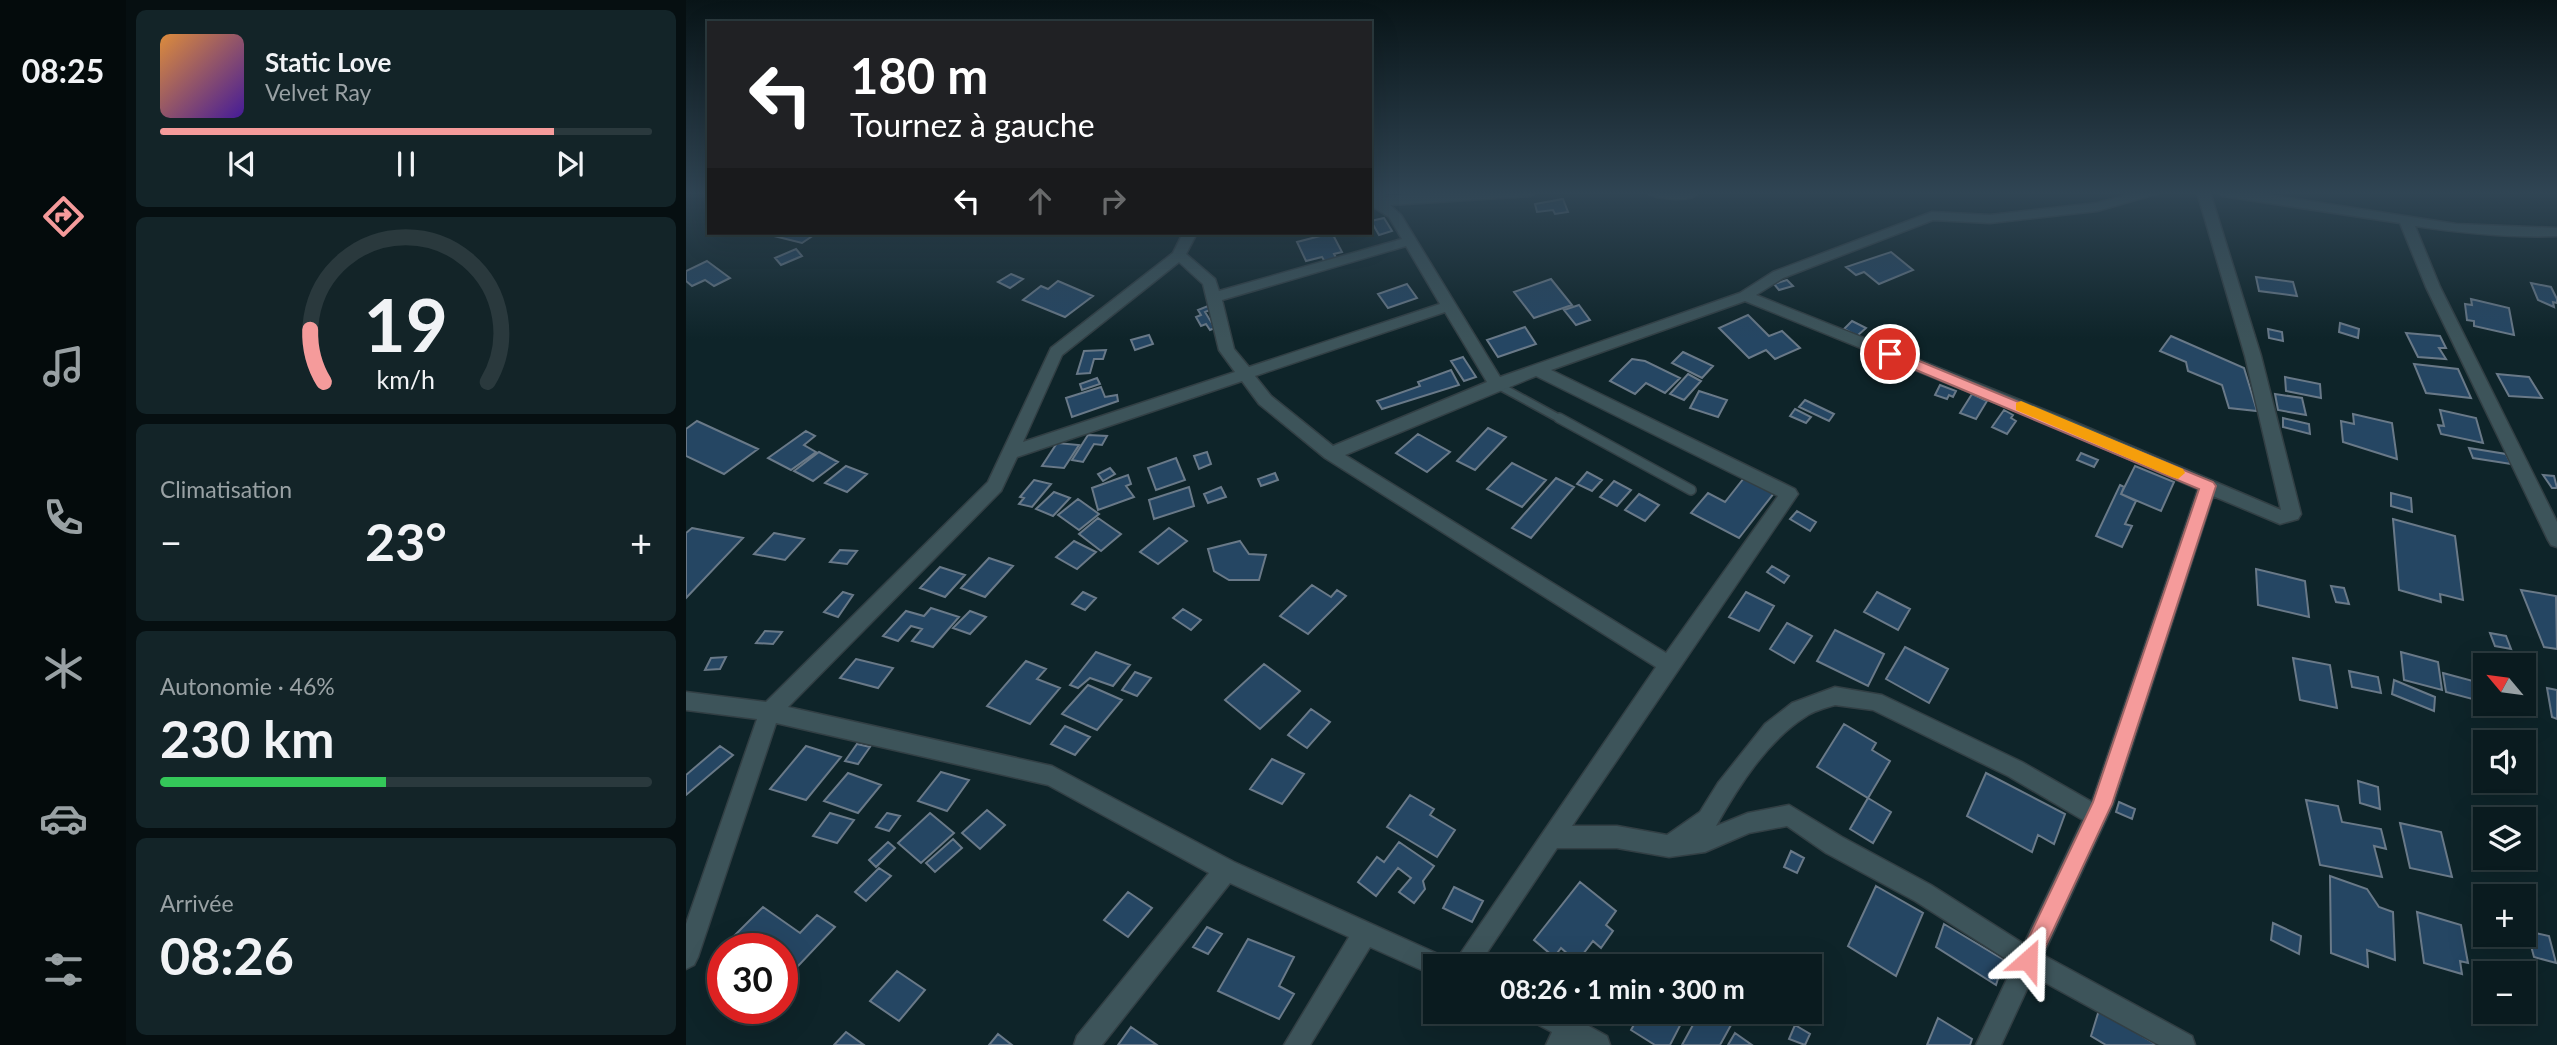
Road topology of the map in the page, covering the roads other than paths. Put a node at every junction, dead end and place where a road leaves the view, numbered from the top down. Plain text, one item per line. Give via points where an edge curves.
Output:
1 (1186, 241) edge
2 (1409, 241) joint
3 (1867, 241) edge
4 (2218, 241) edge
5 (2414, 241) edge
6 (1180, 255) junction
7 (1745, 296) junction
8 (1214, 297) junction
9 (1448, 306) junction
10 (1538, 370) junction
11 (1244, 372) junction
12 (1496, 384) junction
13 (1012, 452) junction
14 (1331, 454) junction
15 (2208, 486) junction
16 (1691, 490) dead end
17 (2557, 540) edge
18 (1669, 665) junction
19 (686, 701) edge
20 (771, 712) junction
21 (2096, 816) junction
22 (1552, 837) junction
23 (1669, 846) junction
24 (1226, 870) junction
25 (1364, 934) junction
26 (1472, 954) edge
27 (686, 957) edge
28 (1423, 959) edge
29 (2028, 960) junction
30 (1563, 1036) edge
31 (1086, 1045) edge
32 (1296, 1045) edge
33 (1598, 1045) edge
34 (1988, 1045) edge
35 (2183, 1045) edge

1 - 6 street
2 - 8 street
2 - 9 street
3 - 7 street via 1779,275
4 - 15 street via 2253,356 2292,514 2280,517
5 - 17 street
6 - 8 street via 1210,282
6 - 13 street via 1056,352
7 - 10 street
7 - 15 street
8 - 11 street via 1227,350
9 - 11 street
9 - 12 street
10 - 12 street
10 - 18 street via 1789,494
11 - 13 street
11 - 14 street via 1265,400
12 - 14 street
12 - 16 lane
13 - 20 street via 995,486
14 - 18 street
15 - 21 street
18 - 22 street
19 - 20 street
20 - 24 street via 1052,776
20 - 27 street
21 - 23 street via 2014,769 1875,701 1835,696 1800,709 1772,731 1708,819
21 - 29 street
22 - 23 street via 1617,837
22 - 26 street
23 - 29 street via 1706,841 1748,823 1789,815
24 - 25 street
24 - 31 street
25 - 28 street
25 - 32 street
29 - 34 street
29 - 35 street
30 - 33 street

